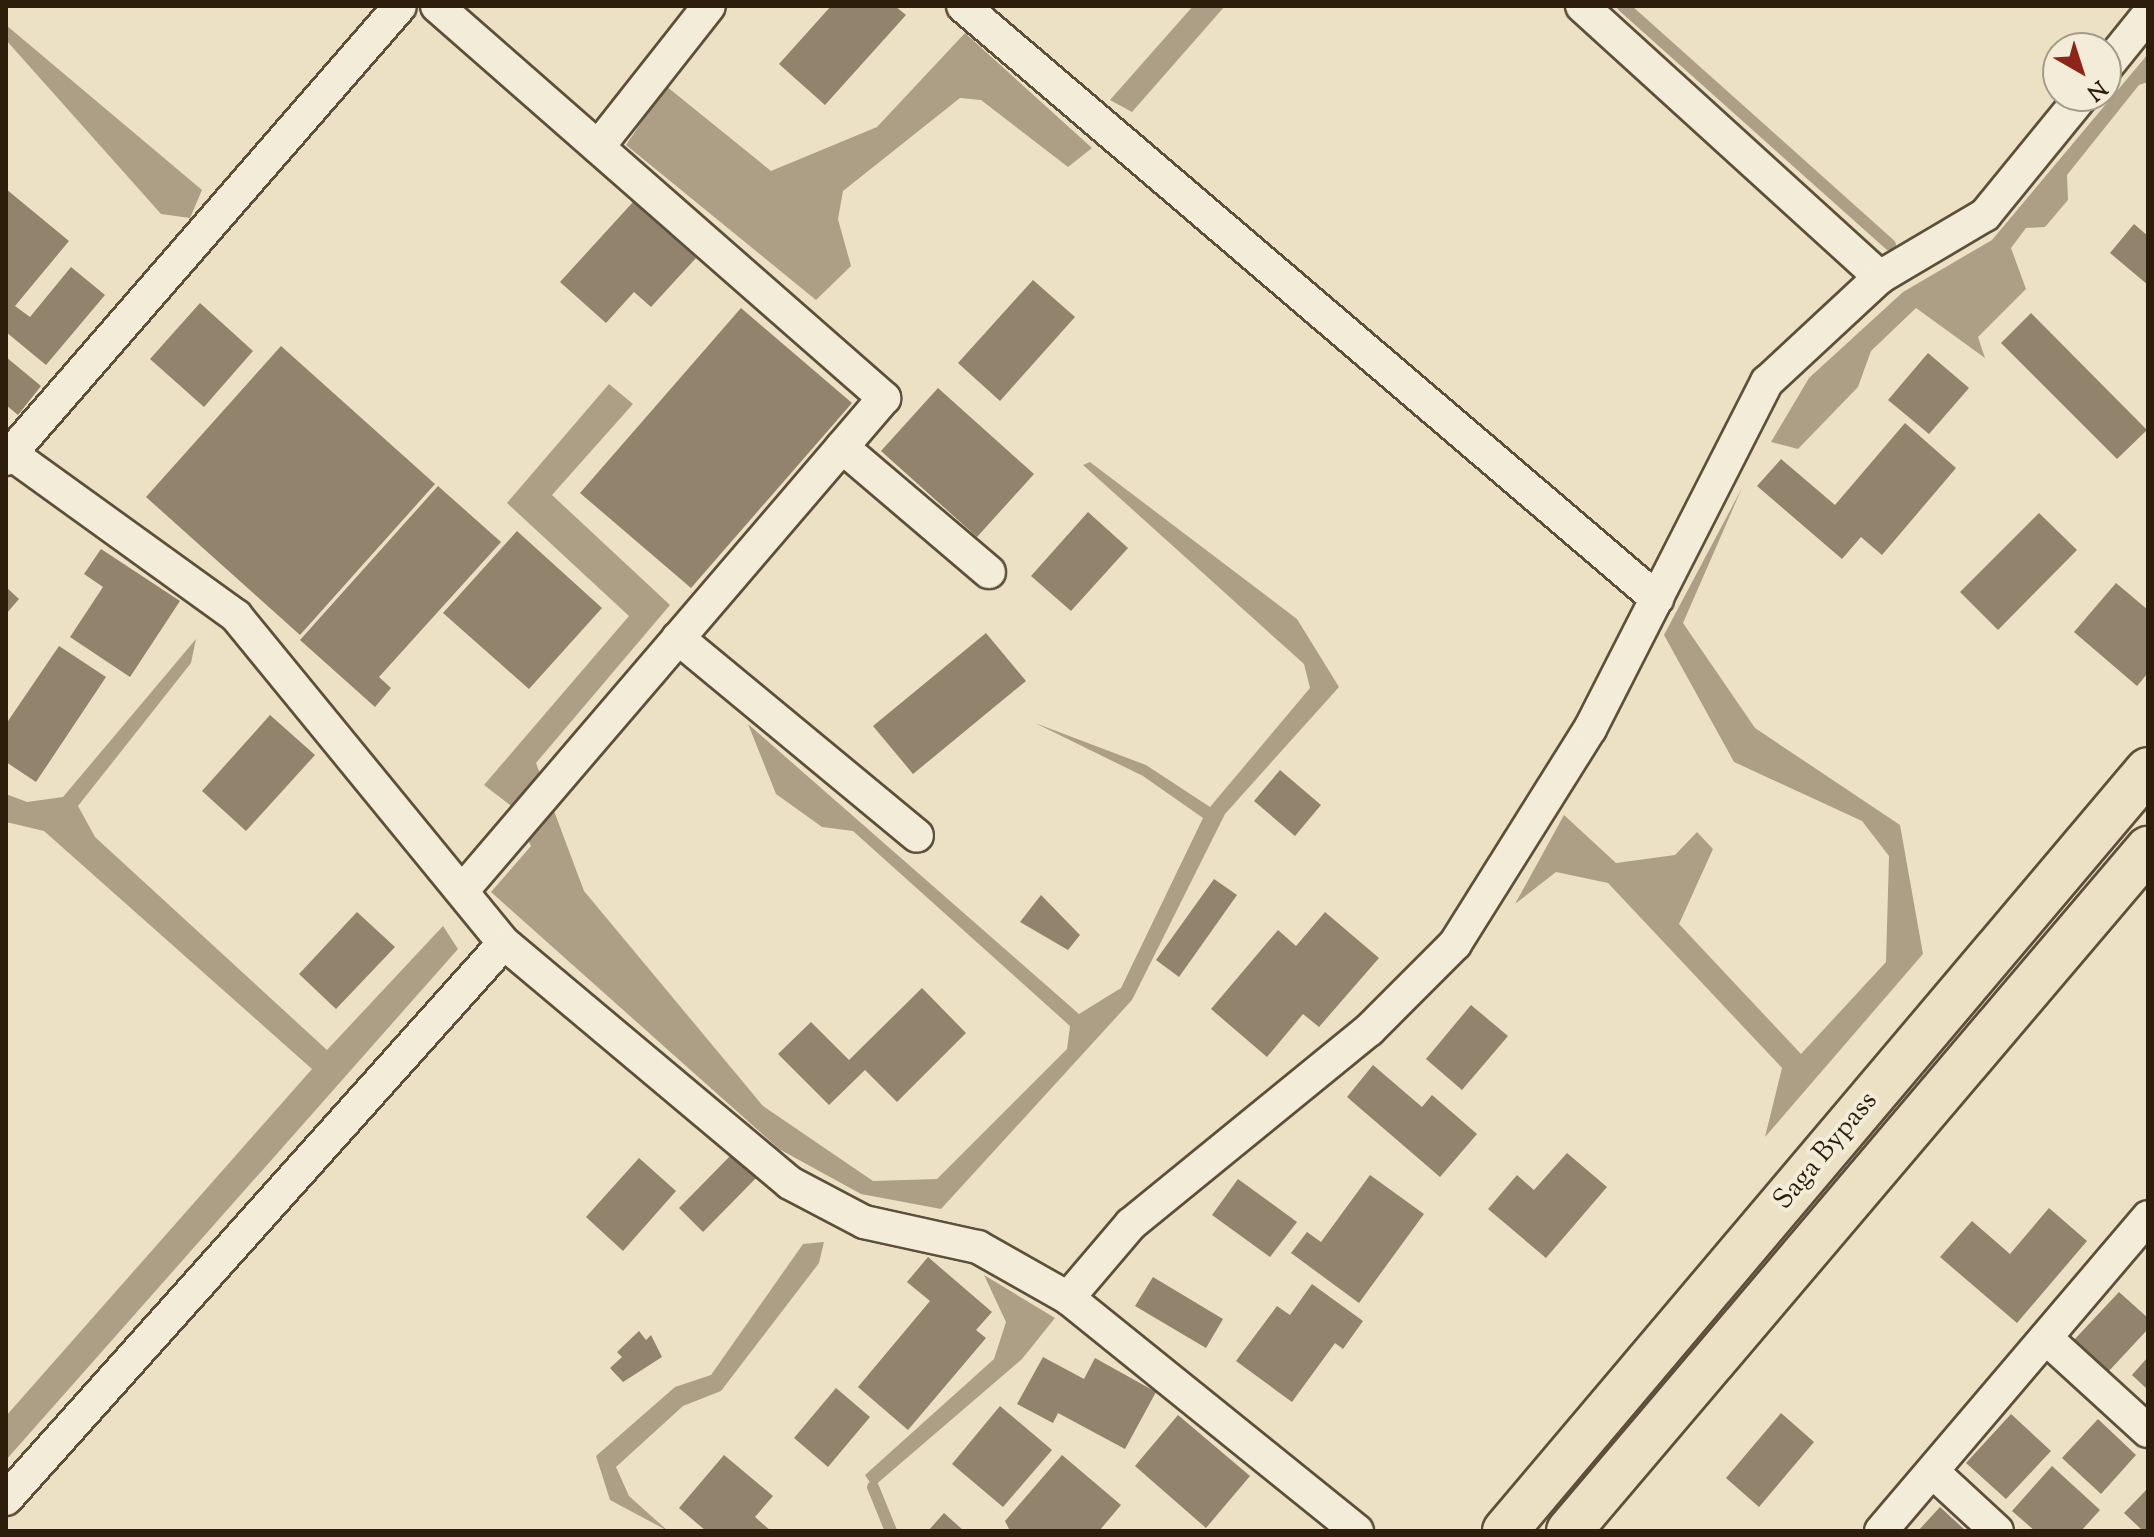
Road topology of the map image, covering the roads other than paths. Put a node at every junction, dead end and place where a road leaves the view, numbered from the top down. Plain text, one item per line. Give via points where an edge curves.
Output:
1 (400, 6) edge
2 (437, 6) edge
3 (709, 6) edge
4 (963, 6) edge
5 (1582, 6) edge
6 (2148, 15) edge
7 (2122, 47) edge
8 (2069, 112) edge
9 (598, 147) junction
10 (1880, 277) junction
11 (842, 447) junction
12 (8, 455) edge
13 (989, 572) dead end
14 (1657, 599) junction
15 (678, 638) junction
16 (2148, 770) edge
17 (917, 836) dead end
18 (2148, 849) edge
19 (462, 891) junction
20 (504, 943) junction
21 (2148, 1217) edge
22 (1068, 1298) junction
23 (2046, 1338) junction
24 (2148, 1431) edge
25 (1933, 1472) junction
26 (6, 1499) edge
27 (1357, 1531) edge
28 (1505, 1531) edge
29 (1569, 1531) edge
30 (1881, 1531) edge
31 (1997, 1531) edge

1 - 12 street
2 - 9 street
3 - 9 street
4 - 14 street
5 - 10 street
6 - 7 street
8 - 10 street via 1985,215
9 - 11 street via 884,398
10 - 14 street via 1767,382
11 - 13 street
11 - 15 street
12 - 19 street via 236,616
14 - 22 street via 1590,729 1455,944 1369,1030 1131,1224
15 - 17 street
15 - 19 street
16 - 28 highway, Saga Bypass
18 - 29 highway, Saga Bypass
19 - 20 street
20 - 22 street via 790,1183 864,1222 978,1247
20 - 26 street
21 - 23 street
22 - 27 street
23 - 24 street
23 - 25 street
25 - 30 street
25 - 31 street

